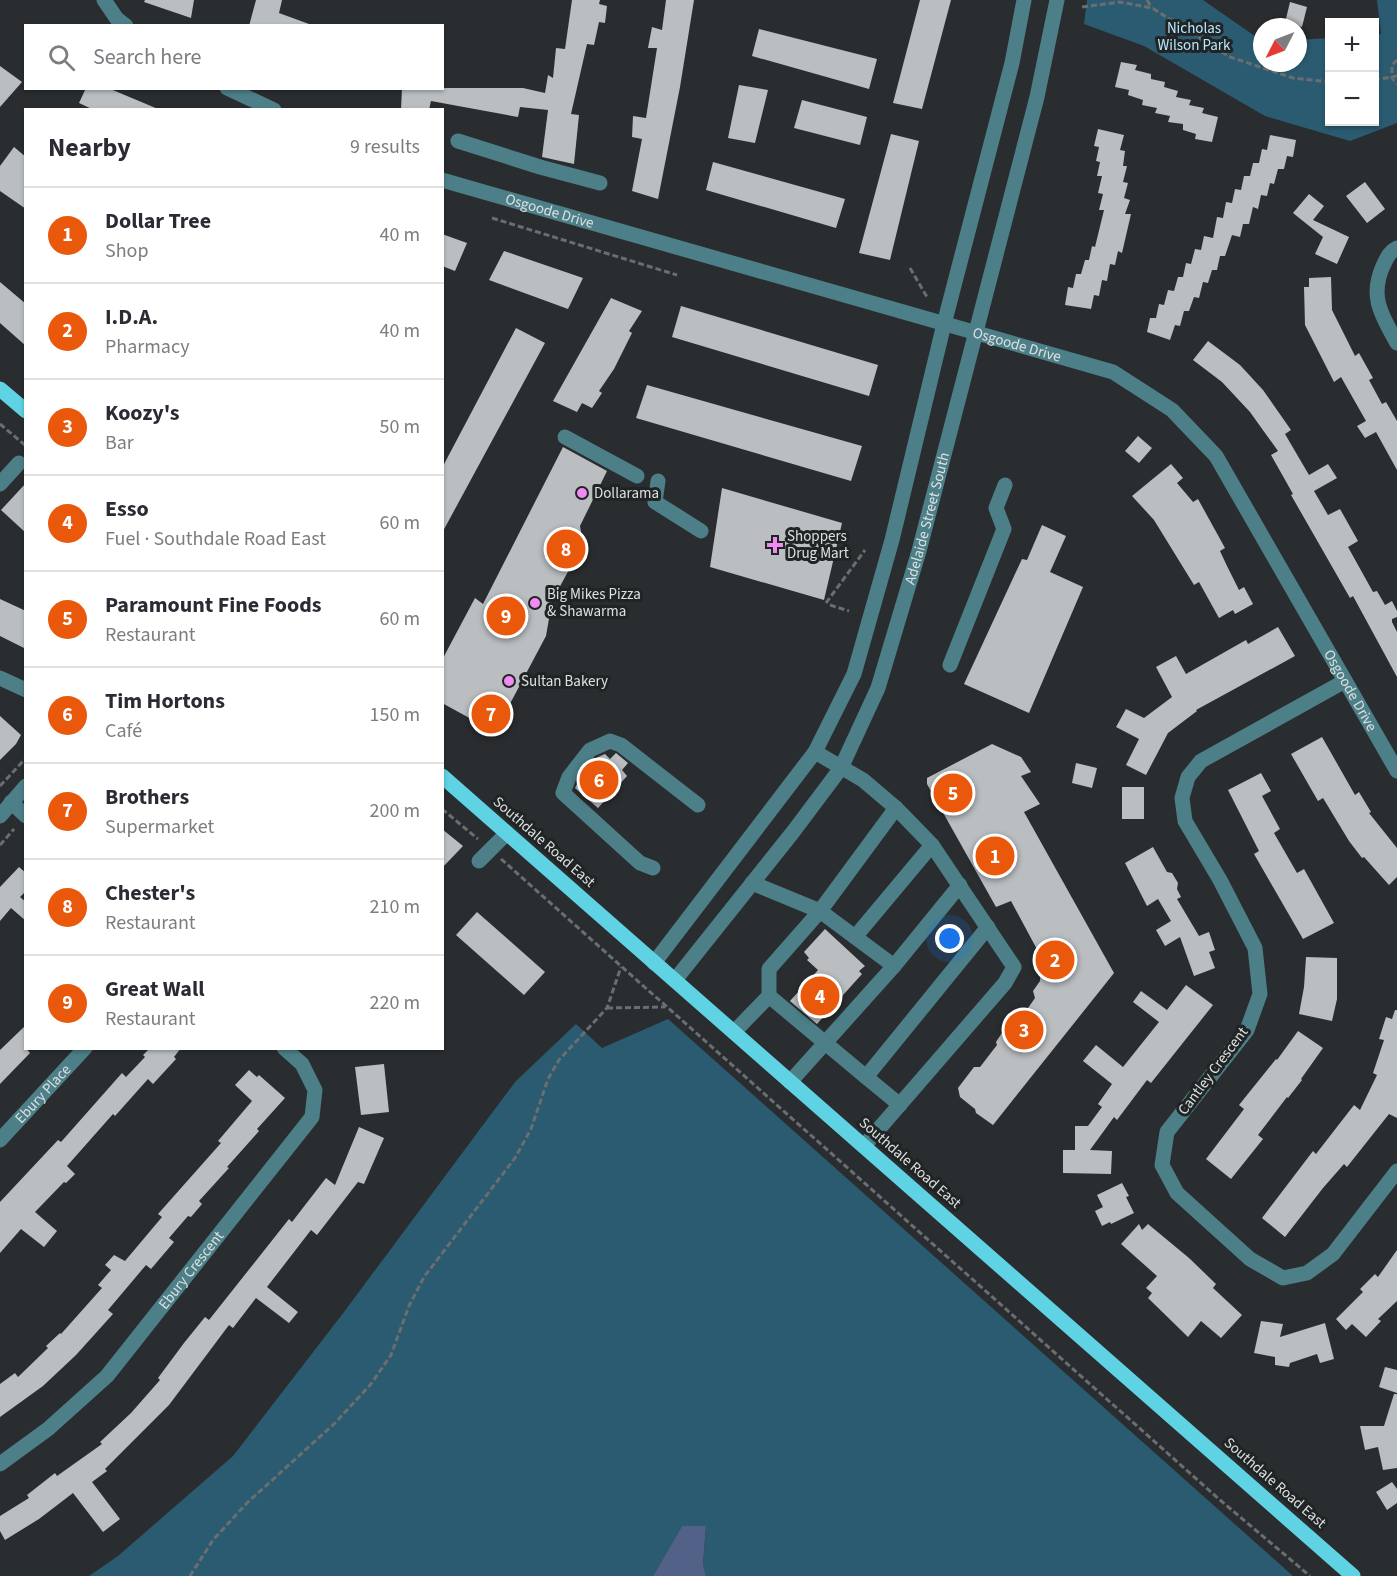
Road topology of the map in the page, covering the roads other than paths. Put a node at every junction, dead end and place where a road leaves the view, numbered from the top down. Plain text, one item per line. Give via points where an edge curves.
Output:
1 (104, 0) edge
2 (1024, 0) edge
3 (1057, 0) edge
4 (123, 24) edge
5 (231, 90) edge
6 (270, 108) edge
7 (458, 141) dead end
8 (444, 181) edge
9 (600, 183) dead end
10 (1397, 248) edge
11 (944, 324) junction
12 (975, 333) junction
13 (1397, 343) edge
14 (0, 389) edge
15 (24, 409) edge
16 (565, 437) dead end
17 (19, 463) dead end
18 (637, 476) dead end
19 (658, 481) dead end
20 (0, 484) edge
21 (1005, 485) dead end
22 (701, 531) dead end
23 (950, 665) dead end
24 (0, 678) edge
25 (1345, 681) junction
26 (24, 689) edge
27 (815, 752) junction
28 (841, 768) junction
29 (1397, 771) edge
30 (444, 778) edge
31 (24, 788) edge
32 (11, 802) junction
33 (698, 805) dead end
34 (896, 808) junction
35 (24, 814) edge
36 (0, 816) edge
37 (507, 833) junction
38 (932, 845) junction
39 (485, 855) road end
40 (653, 868) dead end
41 (752, 883) junction
42 (960, 885) junction
43 (820, 911) junction
44 (988, 927) junction
45 (855, 938) junction
46 (654, 963) junction
47 (894, 966) junction
48 (675, 980) junction
49 (769, 996) junction
50 (734, 1032) junction
51 (824, 1043) junction
52 (84, 1050) edge
53 (286, 1050) edge
54 (866, 1077) junction
55 (790, 1082) junction
56 (900, 1105) junction
57 (0, 1140) edge
58 (864, 1146) junction
59 (1397, 1171) edge
60 (0, 1464) edge
61 (1353, 1576) edge

1 - 4 street
2 - 11 street, Adelaide Street South via 1012,63
3 - 12 street, Adelaide Street South via 1037,97
5 - 6 street
7 - 9 street
8 - 11 street, Osgoode Drive
10 - 13 street via 1390,252 1376,281 1379,311
11 - 12 street, Osgoode Drive
11 - 27 street, Adelaide Street South via 892,540 854,674
12 - 25 street, Osgoode Drive via 1113,372 1173,410 1216,456
12 - 28 street, Adelaide Street South via 919,551 878,688
14 - 15 main road
16 - 18 street
17 - 20 street
19 - 22 street via 655,502
21 - 23 street via 996,508 1004,529
24 - 26 street
25 - 29 street, Osgoode Drive
25 - 59 street, Cantley Crescent via 1201,761 1188,777 1182,798 1185,821 1255,948 1260,994 1247,1030 1167,1132 1162,1165 1177,1193 1250,1259 1282,1278 1307,1273 1333,1254
27 - 28 street
27 - 46 street, Adelaide Street South
28 - 34 street via 863,780
28 - 41 street, Adelaide Street South
30 - 37 main road, Southdale Road East
31 - 32 street
32 - 35 street
32 - 36 street
33 - 40 street via 621,745 610,741 590,750 569,777 563,793 640,863
34 - 38 street
34 - 43 street
37 - 39 street
37 - 46 main road, Southdale Road East
38 - 42 street
38 - 45 street
41 - 43 street
41 - 48 street, Adelaide Street South
42 - 44 street
42 - 47 street
43 - 45 street
43 - 49 street via 769,969
44 - 54 street
44 - 56 street via 1014,967
45 - 47 street
46 - 48 main road, Southdale Road East
47 - 51 street
48 - 50 main road, Southdale Road East
49 - 50 street
49 - 51 street
50 - 55 main road, Southdale Road East
51 - 54 street
51 - 55 street
52 - 57 street, Ebury Place
53 - 60 street, Ebury Crescent via 302,1064 315,1090 312,1117 107,1376 48,1429
54 - 56 street
55 - 58 main road, Southdale Road East
56 - 58 street
58 - 61 main road, Southdale Road East

